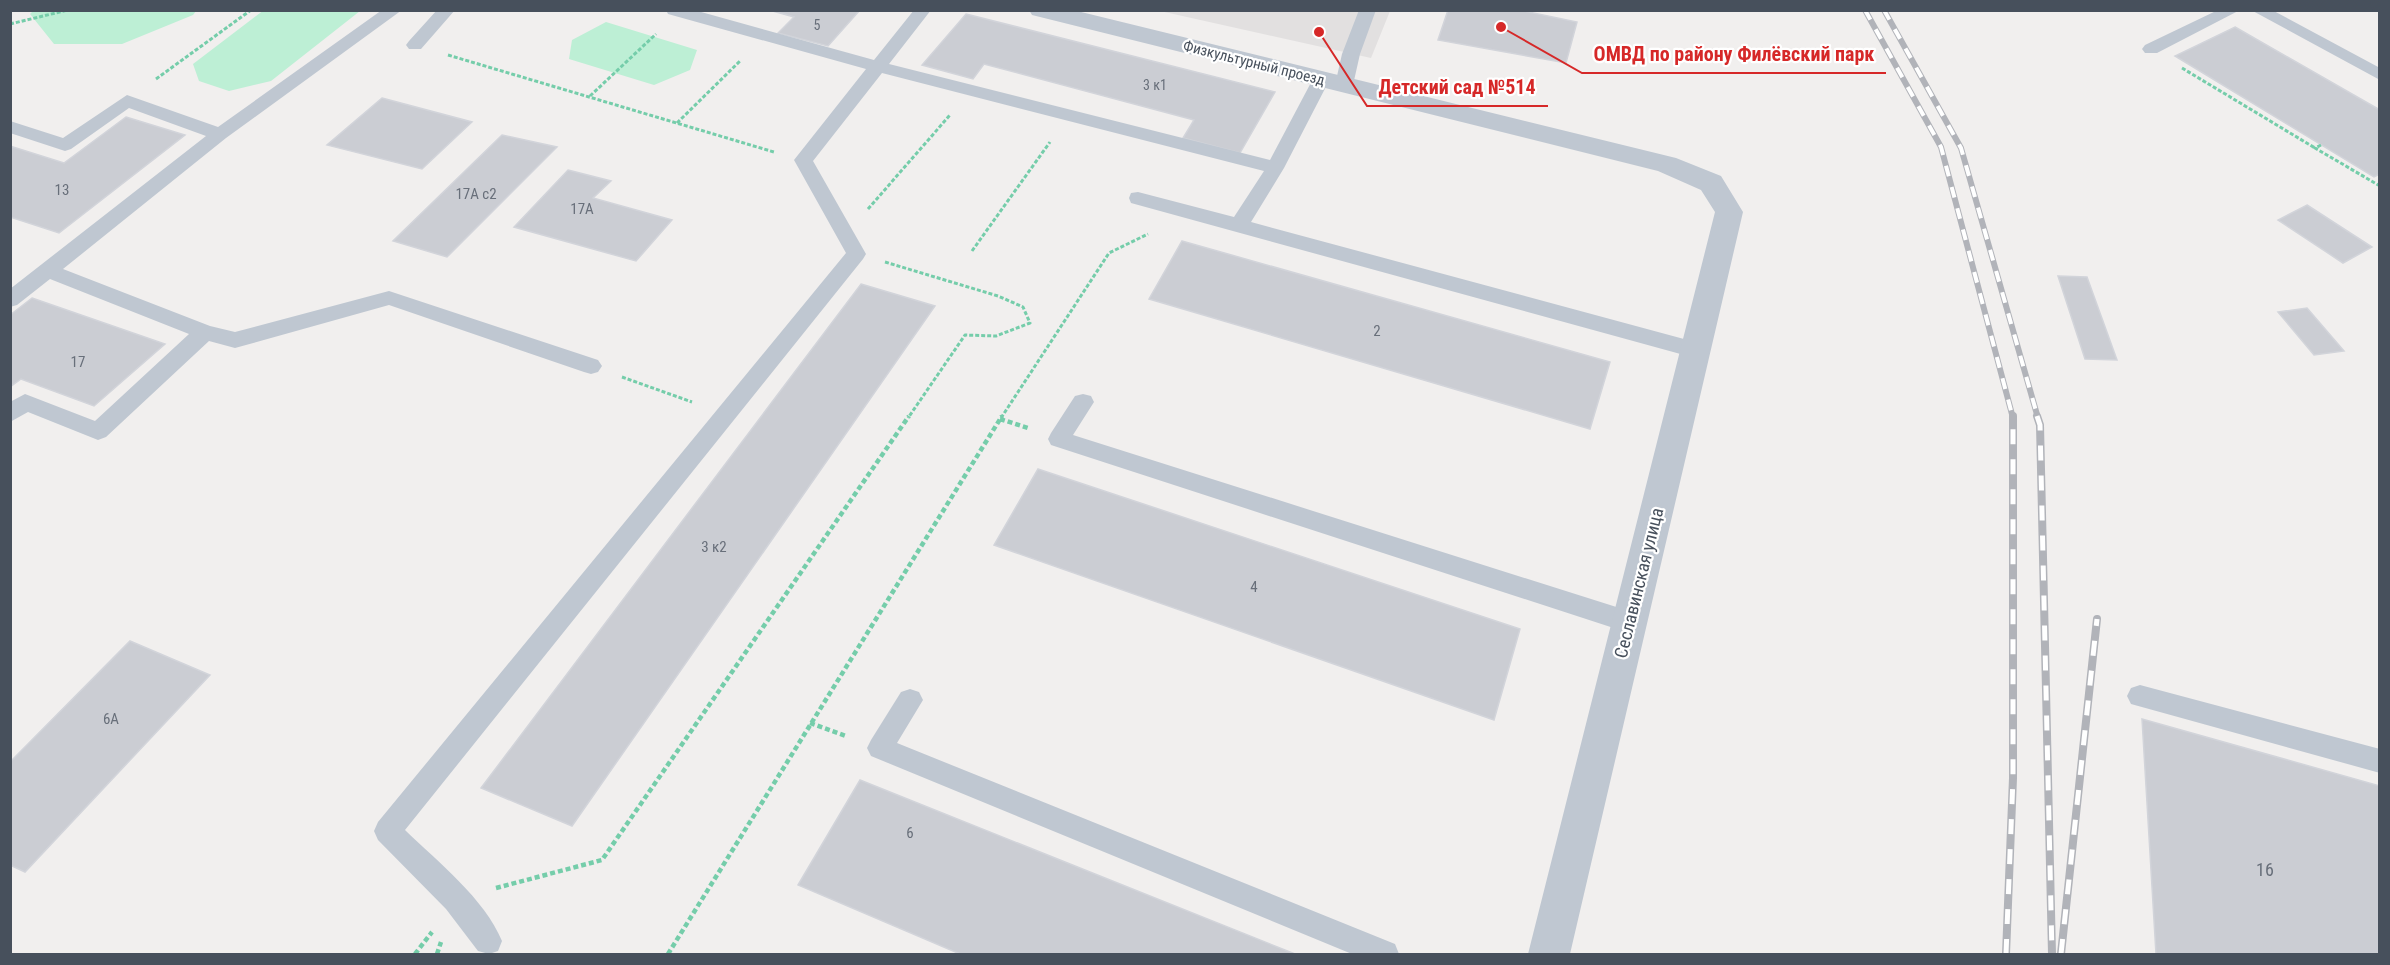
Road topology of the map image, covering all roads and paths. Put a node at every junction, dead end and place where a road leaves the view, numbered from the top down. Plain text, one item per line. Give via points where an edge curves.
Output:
1 (68, 10) edge
2 (251, 10) edge
3 (394, 10) edge
4 (447, 10) edge
5 (923, 10) edge
6 (1041, 10) edge
7 (1368, 10) edge
8 (2232, 10) edge
9 (2259, 10) edge
10 (676, 11) edge
11 (10, 24) edge
12 (765, 36) junction
13 (415, 45) joint
14 (2151, 49) joint
15 (878, 67) junction
16 (2379, 75) edge
17 (1332, 82) junction
18 (972, 91) junction
19 (589, 97) junction
20 (127, 101) junction
21 (1069, 116) junction
22 (677, 123) junction
23 (10, 127) edge
24 (220, 134) junction
25 (2321, 146) dead end
26 (2315, 148) junction
27 (804, 160) junction
28 (1275, 168) junction
29 (2379, 186) edge
30 (1138, 198) dead end
31 (1729, 212) joint
32 (1194, 213) junction
33 (1239, 225) junction
34 (850, 245) junction
35 (972, 251) dead end
36 (48, 271) junction
37 (10, 300) edge
38 (205, 332) junction
39 (1695, 350) junction
40 (591, 366) joint
41 (1083, 402) dead end
42 (10, 414) edge
43 (726, 414) junction
44 (1629, 622) junction
45 (2140, 696) dead end
46 (910, 700) dead end
47 (2379, 761) edge
48 (456, 899) junction
49 (488, 941) dead end
50 (668, 954) edge
51 (1385, 954) edge
52 (1549, 954) edge

1 - 11 path
2 - 20 path
3 - 24 lane
4 - 13 lane
5 - 15 lane
6 - 17 street, Физкультурный проезд
7 - 17 lane via 1351,54
8 - 14 lane
9 - 16 lane
10 - 12 lane
10 - 19 path
12 - 15 lane
12 - 22 path
13 - 19 path
14 - 26 path
15 - 18 lane
15 - 27 lane
17 - 28 lane
17 - 31 street, Физкультурный проезд via 1666,165 1711,183
18 - 21 lane
18 - 34 path
19 - 22 path
20 - 23 lane via 65,145
20 - 24 lane
21 - 28 lane
21 - 35 path
22 - 27 path
24 - 36 lane
25 - 26 path
26 - 29 path
27 - 34 lane
28 - 33 lane
30 - 32 lane
31 - 39 street, Сеславинская улица
32 - 33 lane
32 - 50 path via 1109,253 1000,419
33 - 39 lane
34 - 43 lane
34 - 48 path via 998,296 1023,307 1030,322 996,336 965,335 602,860
36 - 37 lane
36 - 38 lane
38 - 40 lane via 235,340 389,298
38 - 42 lane via 98,431 25,402
39 - 44 street, Сеславинская улица
40 - 43 path
41 - 44 lane via 1059,439
43 - 48 lane via 387,831
44 - 52 street, Сеславинская улица
45 - 47 lane
46 - 51 lane via 880,748
48 - 49 lane

